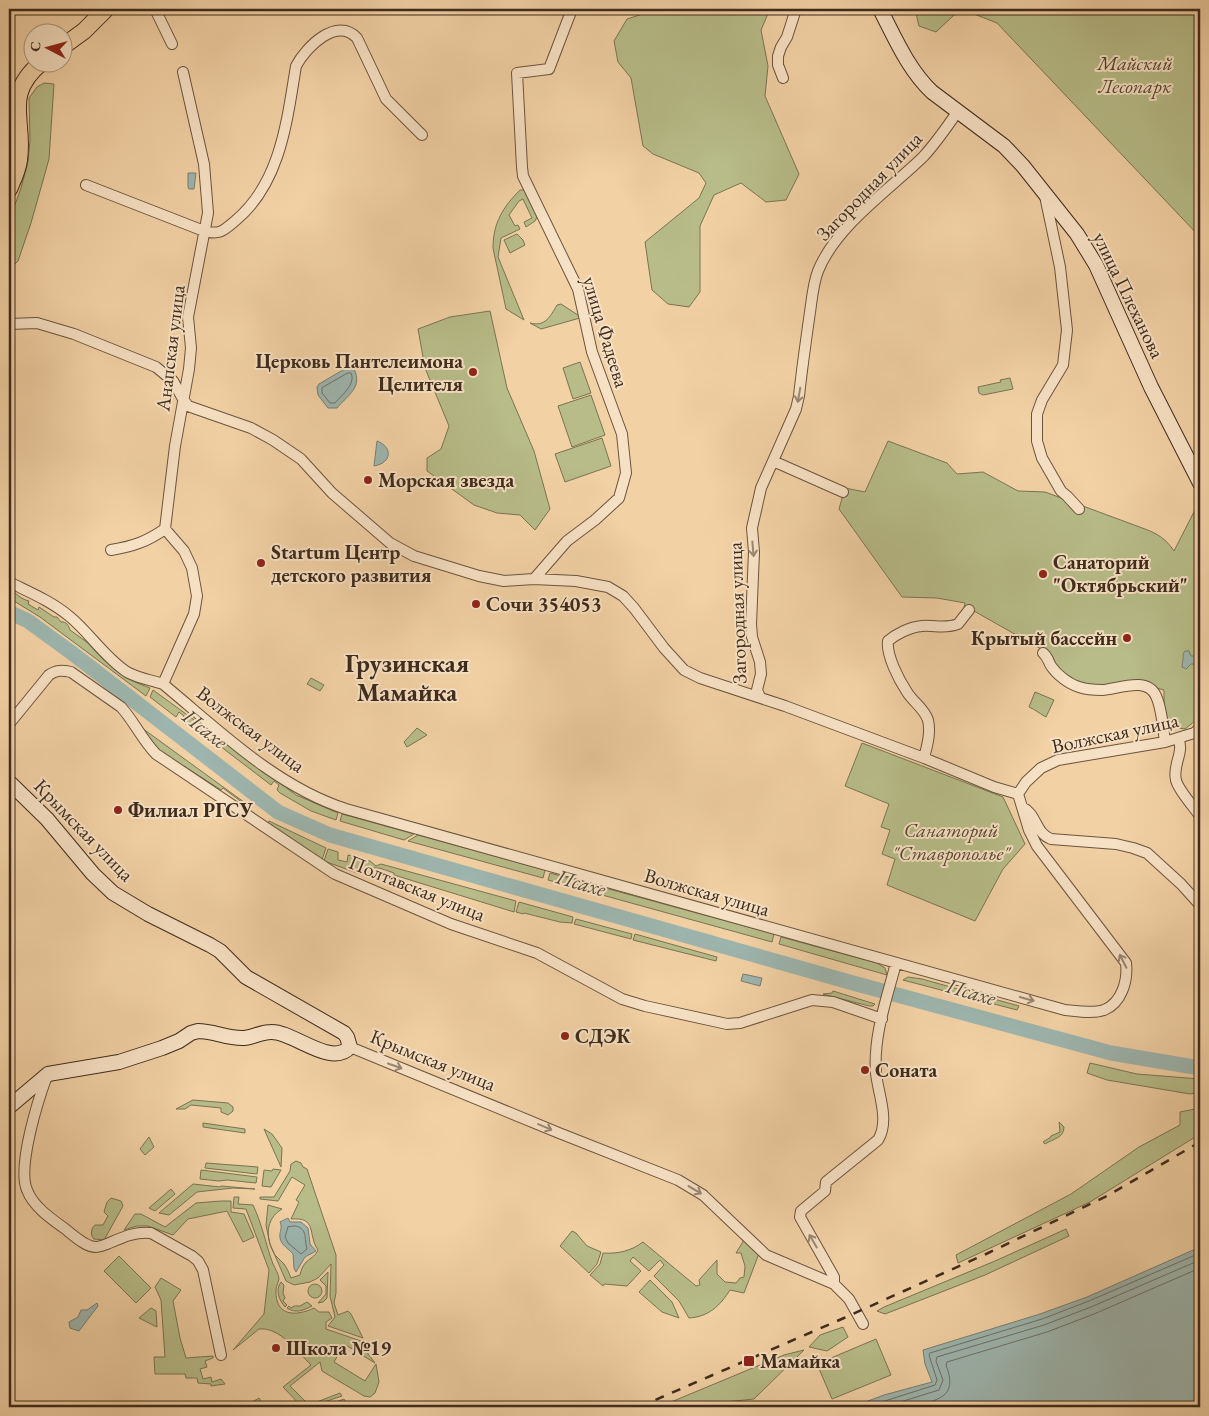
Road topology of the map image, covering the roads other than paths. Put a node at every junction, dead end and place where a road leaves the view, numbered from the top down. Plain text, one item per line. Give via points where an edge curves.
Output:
1 (106, 9) edge
2 (155, 9) edge
3 (572, 9) edge
4 (796, 9) edge
5 (880, 9) edge
6 (72, 39) edge
7 (172, 44) dead end
8 (32, 72) edge
9 (183, 72) dead end
10 (783, 78) dead end
11 (958, 112) junction
12 (422, 135) dead end
13 (86, 185) dead end
14 (9, 189) edge
15 (1044, 195) junction
16 (204, 231) junction
17 (9, 324) edge
18 (182, 399) junction
19 (773, 461) junction
20 (1200, 483) edge
21 (844, 492) dead end
22 (1079, 509) dead end
23 (166, 529) junction
24 (111, 550) dead end
25 (534, 579) junction
26 (9, 582) edge
27 (969, 610) dead end
28 (1043, 653) dead end
29 (163, 684) junction
30 (760, 697) junction
31 (9, 724) edge
32 (1200, 728) edge
33 (1178, 738) junction
34 (1166, 742) junction
35 (924, 758) junction
36 (9, 782) edge
37 (1018, 794) junction
38 (1022, 807) junction
39 (1200, 816) edge
40 (1200, 904) edge
41 (896, 963) junction
42 (884, 1013) junction
43 (350, 1047) junction
44 (48, 1074) junction
45 (9, 1107) edge
46 (834, 1284) junction
47 (863, 1324) dead end
48 (221, 1355) dead end
49 (9, 1403) edge
50 (11, 1407) edge

1 - 6 main road
2 - 7 street
3 - 25 street, улица Фадеева via 549,69 516,73 523,176 578,290 592,352 622,434 626,473 619,498 567,541
4 - 10 street via 778,56
5 - 11 street, улица Плеханова via 913,71 932,92
8 - 14 main road via 20,90 18,100 19,160
9 - 16 street, Анапская улица via 204,164 208,213
11 - 15 street, улица Плеханова via 1004,146
11 -> 19 street, Загородная улица via 923,156 878,196 827,253 815,280 796,409
12 - 16 street via 386,99 352,32 332,32 309,48 296,66 279,152 261,190 242,214 220,233
13 - 16 street
15 - 20 street, улица Плеханова via 1077,234 1096,265 1151,387
15 - 22 street via 1060,267 1067,330 1063,365 1037,414 1037,442 1061,492
16 - 18 street, Анапская улица via 188,317 191,348
17 - 18 street via 36,323 74,334 156,367 173,381
18 - 23 street, Анапская улица
18 - 25 street via 196,410 251,428 273,440 301,459 332,493 390,543 414,556 504,581
19 - 21 street
19 -> 30 street, Загородная улица via 761,488 752,528 751,624 760,662 757,690
23 - 24 street via 135,546
23 - 29 street via 184,551 192,568 197,596 194,614
25 - 30 street via 608,586 634,608 684,670
26 - 29 street via 68,615 125,671
27 - 35 street via 958,624 943,628 914,627 888,641 888,653 907,692 928,718 929,735
28 - 34 street via 1055,671 1080,688 1102,690 1126,685 1150,688 1158,700
29 - 41 street, Волжская улица via 275,774 339,806
30 - 35 street
31 - 42 street, Полтавская улица via 49,675 54,671 71,672 121,707 156,754 328,870 434,917 537,953 622,998 726,1024 740,1023 812,1000
32 - 33 street, Волжская улица
33 - 34 street, Волжская улица
33 - 39 street via 1181,746 1175,772 1177,784
34 - 37 street, Волжская улица via 1058,760 1040,768
35 - 37 street
36 - 43 street, Крымская улица via 113,893 220,951 246,977 344,1033
37 - 38 street, Волжская улица
38 - 40 street via 1033,816 1040,832 1050,839 1116,844 1146,853
41 -> 38 street, Волжская улица via 1065,1010 1104,1010 1113,1005 1125,983 1126,963 1037,846
41 - 42 street
46 -> 42 street, Крымская улица via 834,1277 800,1217 801,1211 825,1191 826,1182 878,1140 883,1132 876,1071
43 - 44 street via 340,1054 315,1049 271,1032 244,1038 198,1031 162,1048 119,1062
43 -> 46 street, Крымская улица via 678,1180 703,1195 766,1255
44 - 45 street
44 - 48 street via 28,1143 24,1178 32,1200 50,1218 96,1247 143,1232 151,1233 192,1256 203,1270
46 - 47 street, Крымская улица via 849,1299
49 - 50 street

